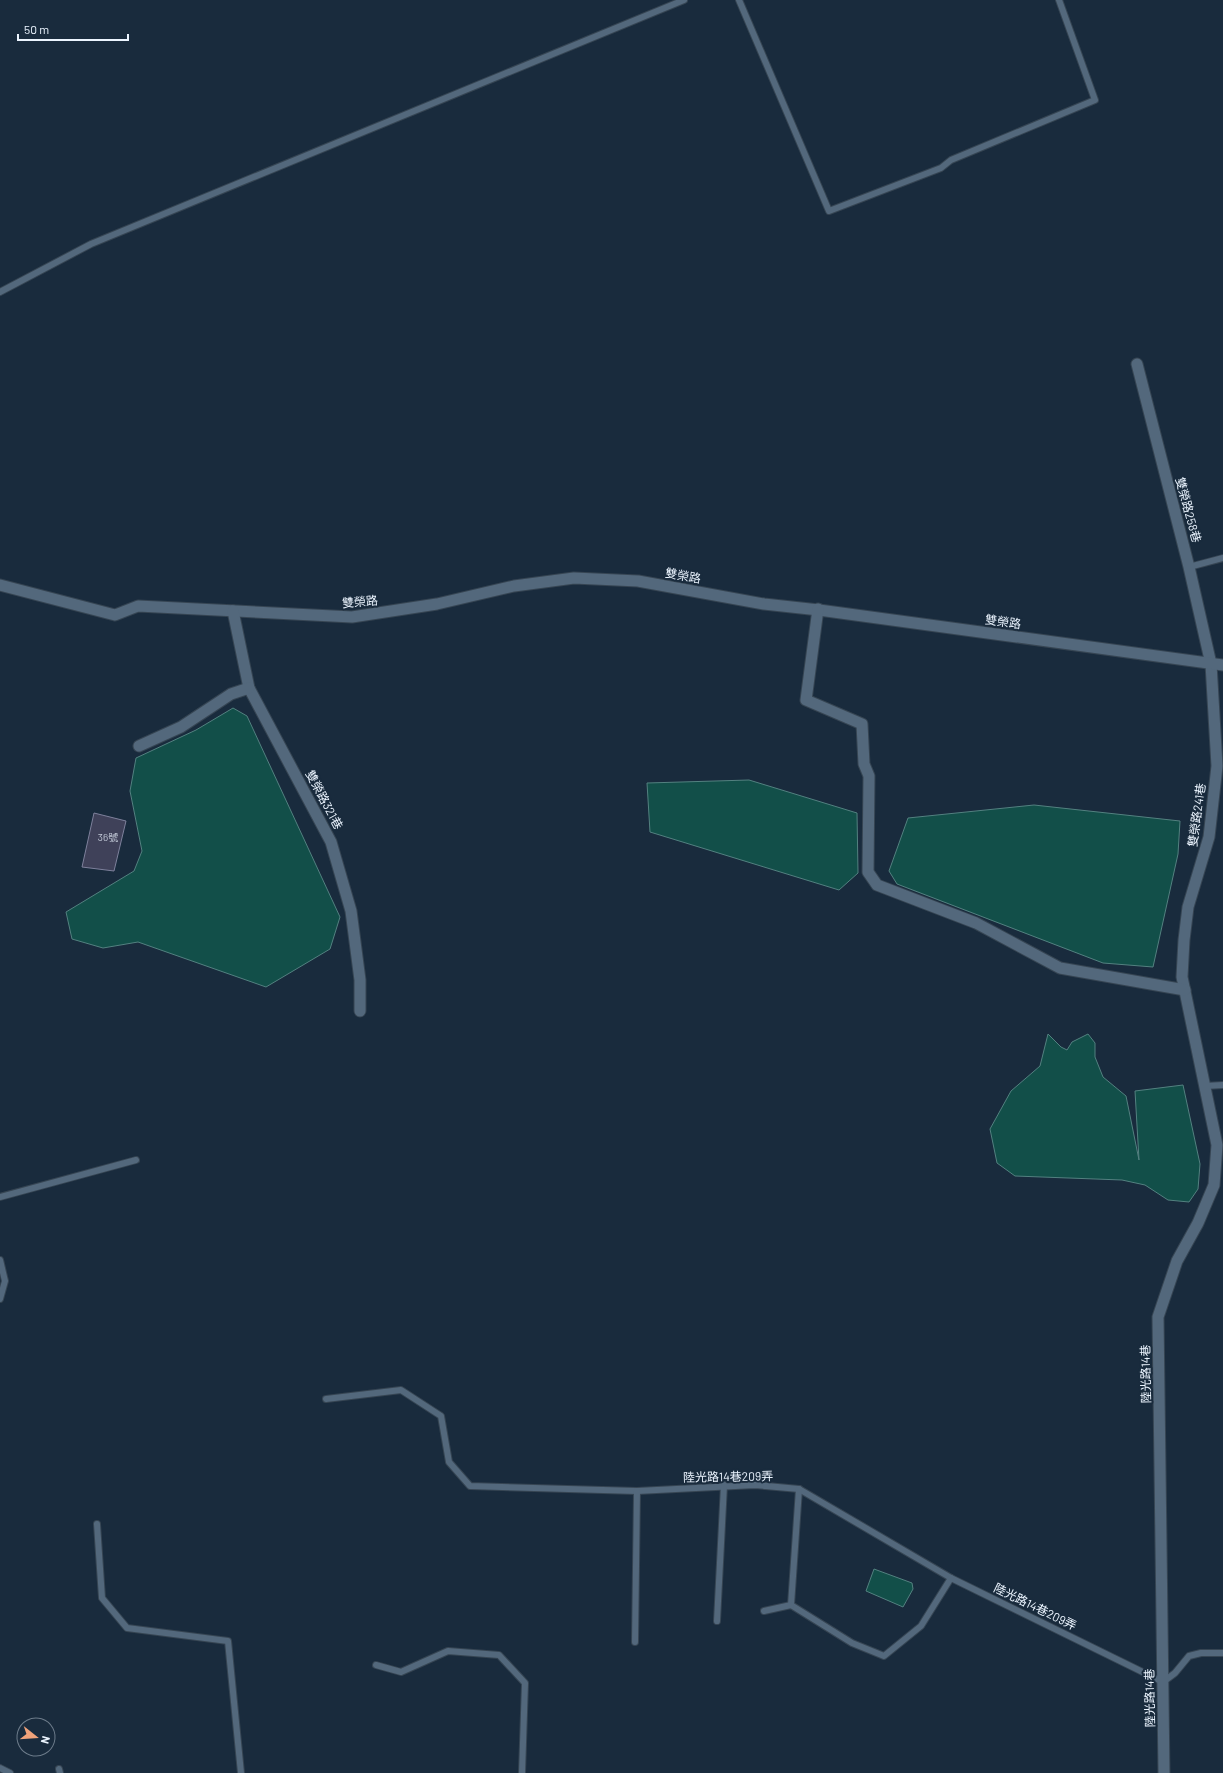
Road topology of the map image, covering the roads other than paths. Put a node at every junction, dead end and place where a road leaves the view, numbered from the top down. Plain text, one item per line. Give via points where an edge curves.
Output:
1 (684, 0) edge
2 (738, 0) edge
3 (1059, 0) edge
4 (0, 292) edge
5 (1137, 364) dead end
6 (1223, 558) edge
7 (1190, 567) junction
8 (0, 585) edge
9 (819, 610) junction
10 (233, 611) junction
11 (1211, 664) junction
12 (1223, 665) edge
13 (249, 688) junction
14 (138, 746) dead end
15 (1185, 990) junction
16 (360, 1011) dead end
17 (1223, 1085) edge
18 (1205, 1086) junction
19 (136, 1160) dead end
20 (0, 1197) edge
21 (0, 1260) edge
22 (0, 1298) edge
23 (326, 1399) dead end
24 (724, 1485) junction
25 (799, 1489) junction
26 (637, 1491) junction
27 (97, 1524) dead end
28 (951, 1578) junction
29 (791, 1605) junction
30 (764, 1611) dead end
31 (717, 1621) dead end
32 (635, 1642) dead end
33 (1223, 1653) edge
34 (376, 1665) dead end
35 (1163, 1682) junction
36 (0, 1768) edge
37 (10, 1773) edge
38 (241, 1773) edge
39 (522, 1773) edge
40 (1164, 1773) edge

1 - 4 lane via 91,244
2 - 3 lane via 829,211 941,168 951,160 1095,100
5 - 7 street, 雙榮路258巷
6 - 7 lane
7 - 11 street, 雙榮路258巷
8 - 10 street, 雙榮路 via 115,615 138,606
9 - 10 street, 雙榮路 via 764,604 638,581 574,578 514,586 437,604 352,618
9 - 11 street, 雙榮路
9 - 15 street via 806,700 862,724 864,764 869,776 868,872 877,885 976,923 1060,968
10 - 13 street, 雙榮路321巷
11 - 12 street, 雙榮路
11 - 15 street, 雙榮路241巷 via 1217,766 1209,838 1188,907 1182,977
13 - 14 street via 231,694 181,727
13 - 16 street, 雙榮路321巷 via 331,842 351,911 360,980
15 - 18 street, 陸光路14巷
17 - 18 lane
18 - 35 street, 陸光路14巷 via 1217,1145 1214,1185 1198,1223 1176,1261 1158,1317
19 - 20 lane
21 - 22 lane via 5,1281
23 - 26 lane, 陸光路14巷209弄 via 401,1390 441,1416 449,1462 470,1486
24 - 25 lane, 陸光路14巷209弄
24 - 26 lane, 陸光路14巷209弄
24 - 31 lane
25 - 28 lane, 陸光路14巷209弄
25 - 29 lane
26 - 32 lane
27 - 38 lane via 102,1598 127,1628 228,1641
28 - 29 lane via 921,1626 884,1656 852,1643
28 - 35 lane, 陸光路14巷209弄
29 - 30 lane
33 - 35 lane via 1189,1656 1175,1673
34 - 39 lane via 401,1672 448,1651 499,1655 525,1683
35 - 40 street, 陸光路14巷
36 - 37 lane

